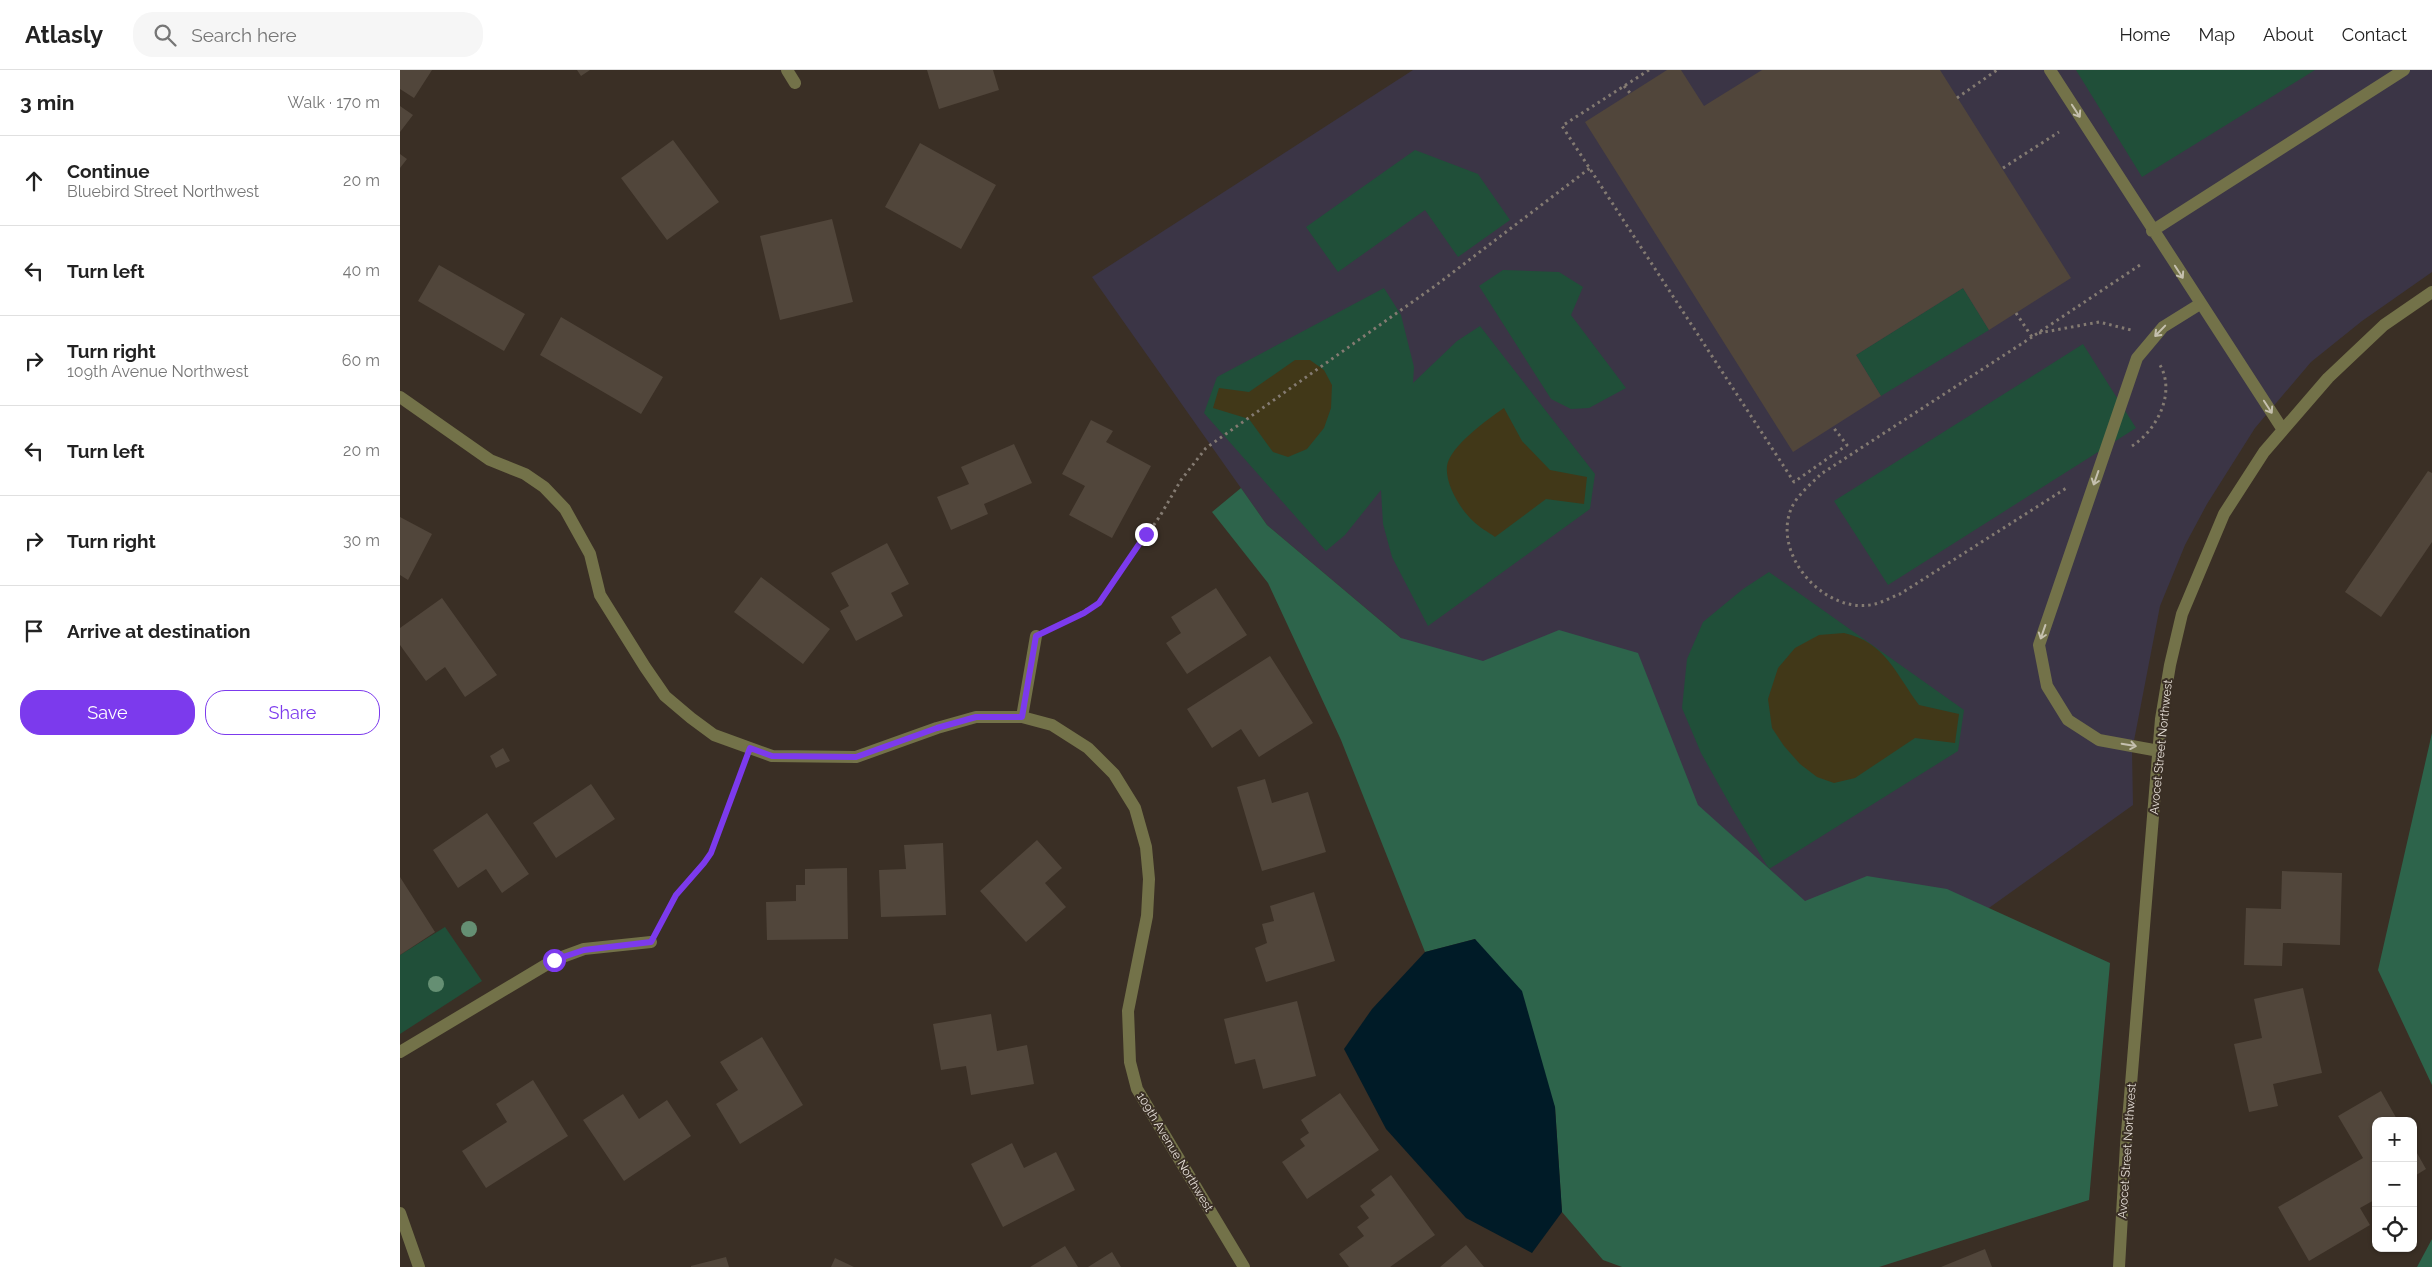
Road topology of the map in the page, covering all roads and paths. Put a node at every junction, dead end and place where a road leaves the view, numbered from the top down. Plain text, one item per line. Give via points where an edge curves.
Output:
1 (787, 70) edge
2 (1649, 70) edge
3 (1997, 70) edge
4 (2050, 70) edge
5 (2404, 70) edge
6 (794, 83) dead end
7 (1624, 86) junction
8 (1630, 94) dead end
9 (1957, 98) dead end
10 (2059, 132) dead end
11 (1590, 168) junction
12 (2003, 168) dead end
13 (2152, 231) junction
14 (2140, 265) dead end
15 (2432, 292) edge
16 (2200, 304) junction
17 (2016, 313) dead end
18 (2039, 333) junction
19 (2032, 337) junction
20 (2147, 345) junction
21 (400, 396) edge
22 (1833, 427) dead end
23 (2283, 430) junction
24 (2100, 466) junction
25 (1036, 636) joint
26 (1022, 717) junction
27 (750, 748) junction
28 (2159, 751) junction
29 (651, 942) joint
30 (400, 1052) edge
31 (400, 1213) edge
32 (419, 1267) edge
33 (1244, 1267) edge
34 (2119, 1267) edge

1 - 6 street
2 - 7 path
3 - 9 path
4 -> 13 street
5 - 13 street
7 - 8 path
7 - 11 path via 1562,126
10 - 12 path
11 - 22 path via 1794,482 1847,445
11 - 25 path via 1435,286 1206,448 1099,603
13 -> 16 street
14 - 18 path
15 - 23 street, Avocet Street Northwest via 2384,325 2328,378
16 -> 20 street via 2163,327
16 -> 23 street
17 - 19 path
18 - 19 path
18 - 20 path via 2099,322 2132,331
19 - 24 path via 1821,474 1791,509 1789,547 1807,578 1831,599 1874,605 1900,594
20 - 24 street via 2137,358
20 - 24 path via 2162,369 2164,405 2142,439
21 - 27 street, 109th Avenue Northwest via 490,460 525,474 544,487 565,509 590,554 600,595 665,696 714,734
23 - 28 street, Avocet Street Northwest via 2264,452 2224,514 2182,614 2170,665
24 -> 28 street via 2039,645 2047,686 2068,720 2100,740
25 - 26 street
26 - 27 street, 109th Avenue Northwest via 976,717 856,757 772,756
26 - 33 street, 109th Avenue Northwest via 1052,725 1088,748 1114,774 1134,808 1146,846 1149,878 1147,916 1128,1011 1130,1062 1137,1089
27 - 29 path via 711,853 676,895
28 - 34 street, Avocet Street Northwest
29 - 30 street via 584,950 554,960
31 - 32 street

